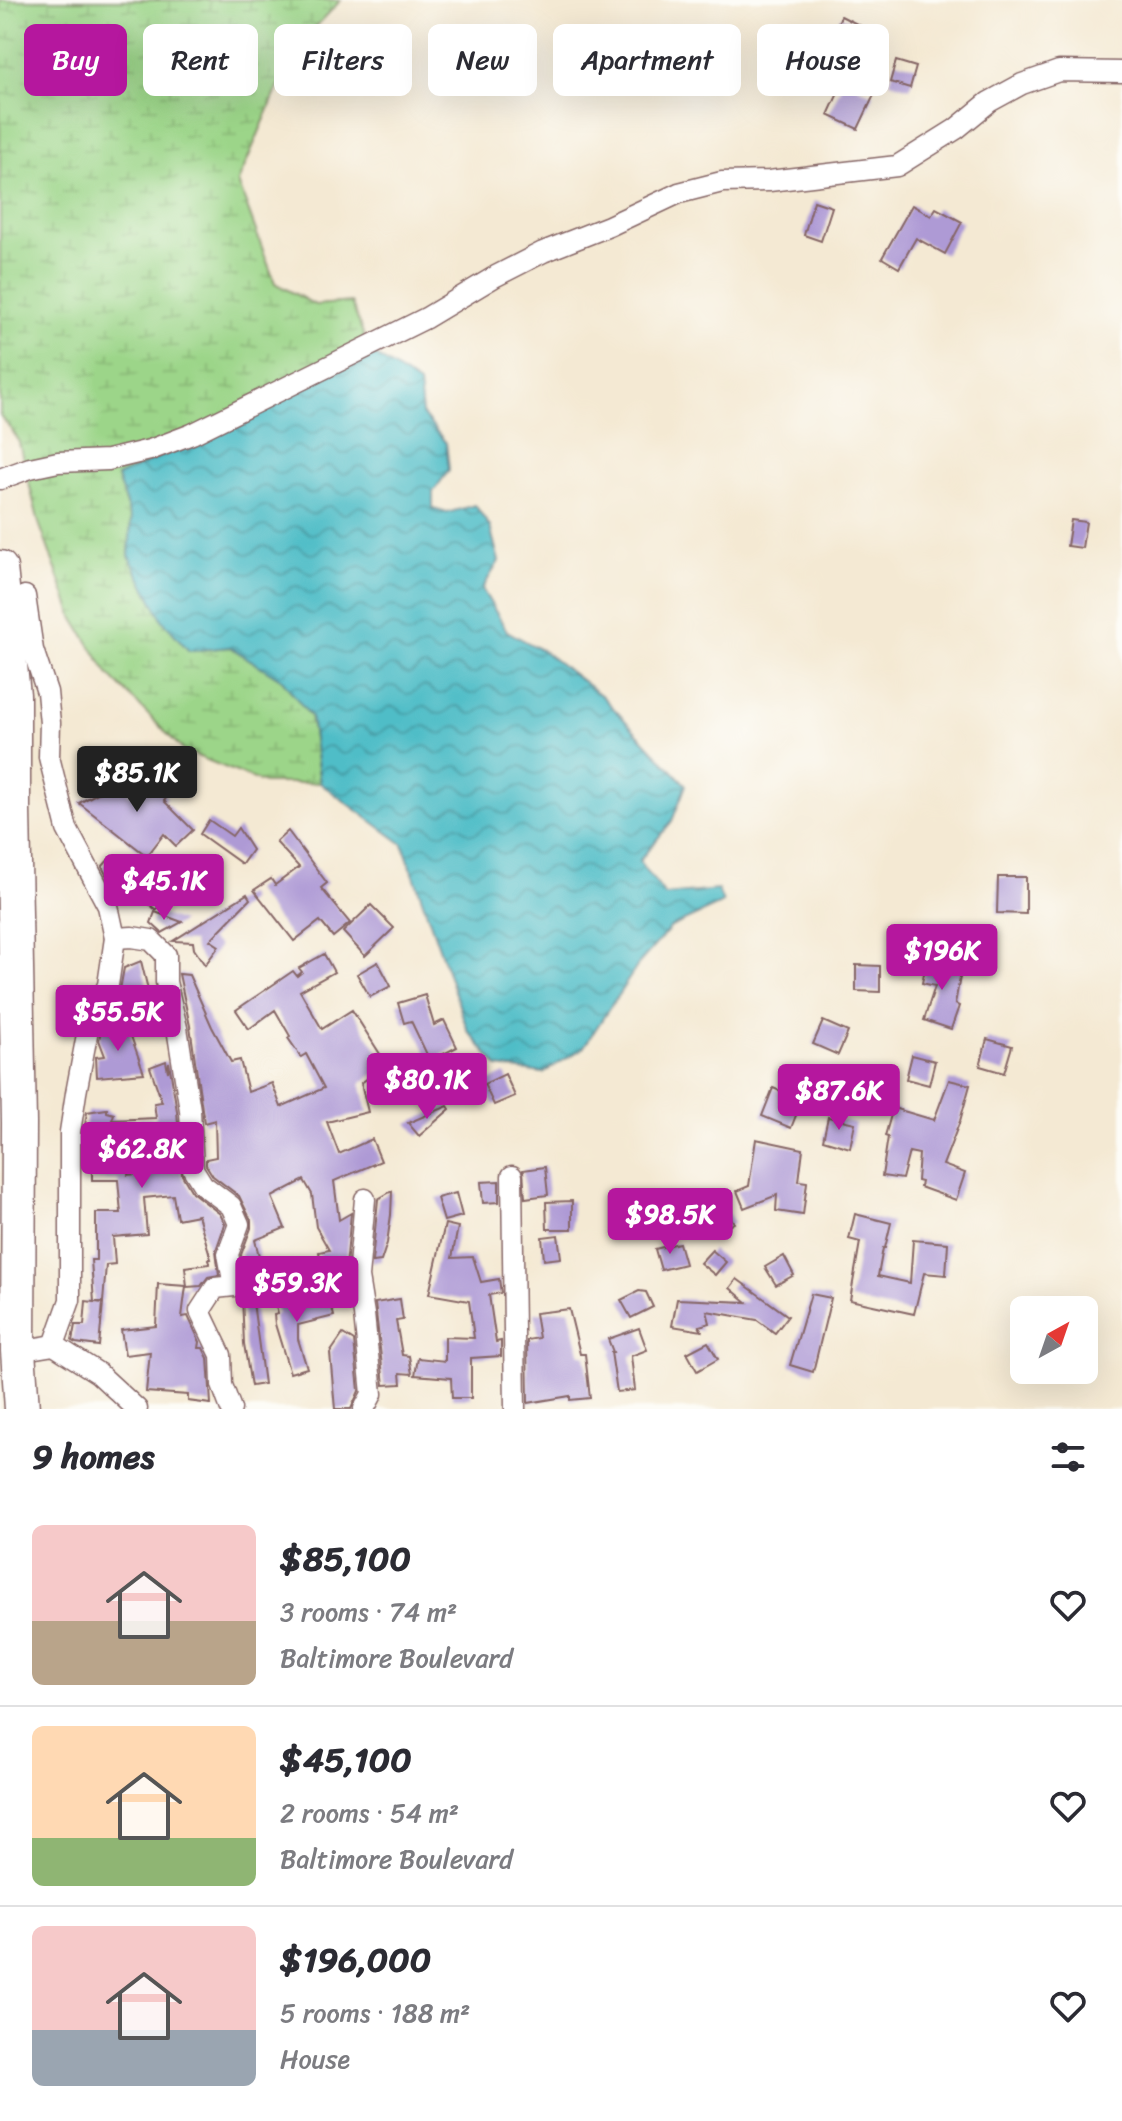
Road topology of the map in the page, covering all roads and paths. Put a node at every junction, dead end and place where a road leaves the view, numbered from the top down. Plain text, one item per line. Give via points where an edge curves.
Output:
1 (1122, 72) edge
2 (0, 479) edge
3 (0, 568) edge
4 (25, 596) dead end
5 (115, 938) junction
6 (9, 1123) edge
7 (512, 1176) dead end
8 (365, 1199) dead end
9 (54, 1345) junction
10 (9, 1356) edge
11 (22, 1400) edge
12 (137, 1409) edge
13 (231, 1409) edge
14 (364, 1409) edge
15 (515, 1409) edge

1 - 2 street via 1059,71 1022,84 897,166 722,182 679,193 543,252 426,318 192,434 108,460 58,462
3 - 6 highway via 13,695
4 - 5 street via 33,650 47,692 49,757 67,829 108,906
5 - 9 street via 108,985 88,1029 70,1132 70,1300
5 - 13 street via 151,940 166,955 166,982 190,1110 193,1169 203,1185 231,1206 239,1224 228,1254 234,1286 215,1288 200,1311 221,1355 222,1385
6 - 10 highway
7 - 15 street
8 - 14 street via 358,1277 372,1394
9 - 10 street
9 - 12 street via 98,1373
10 - 11 highway

